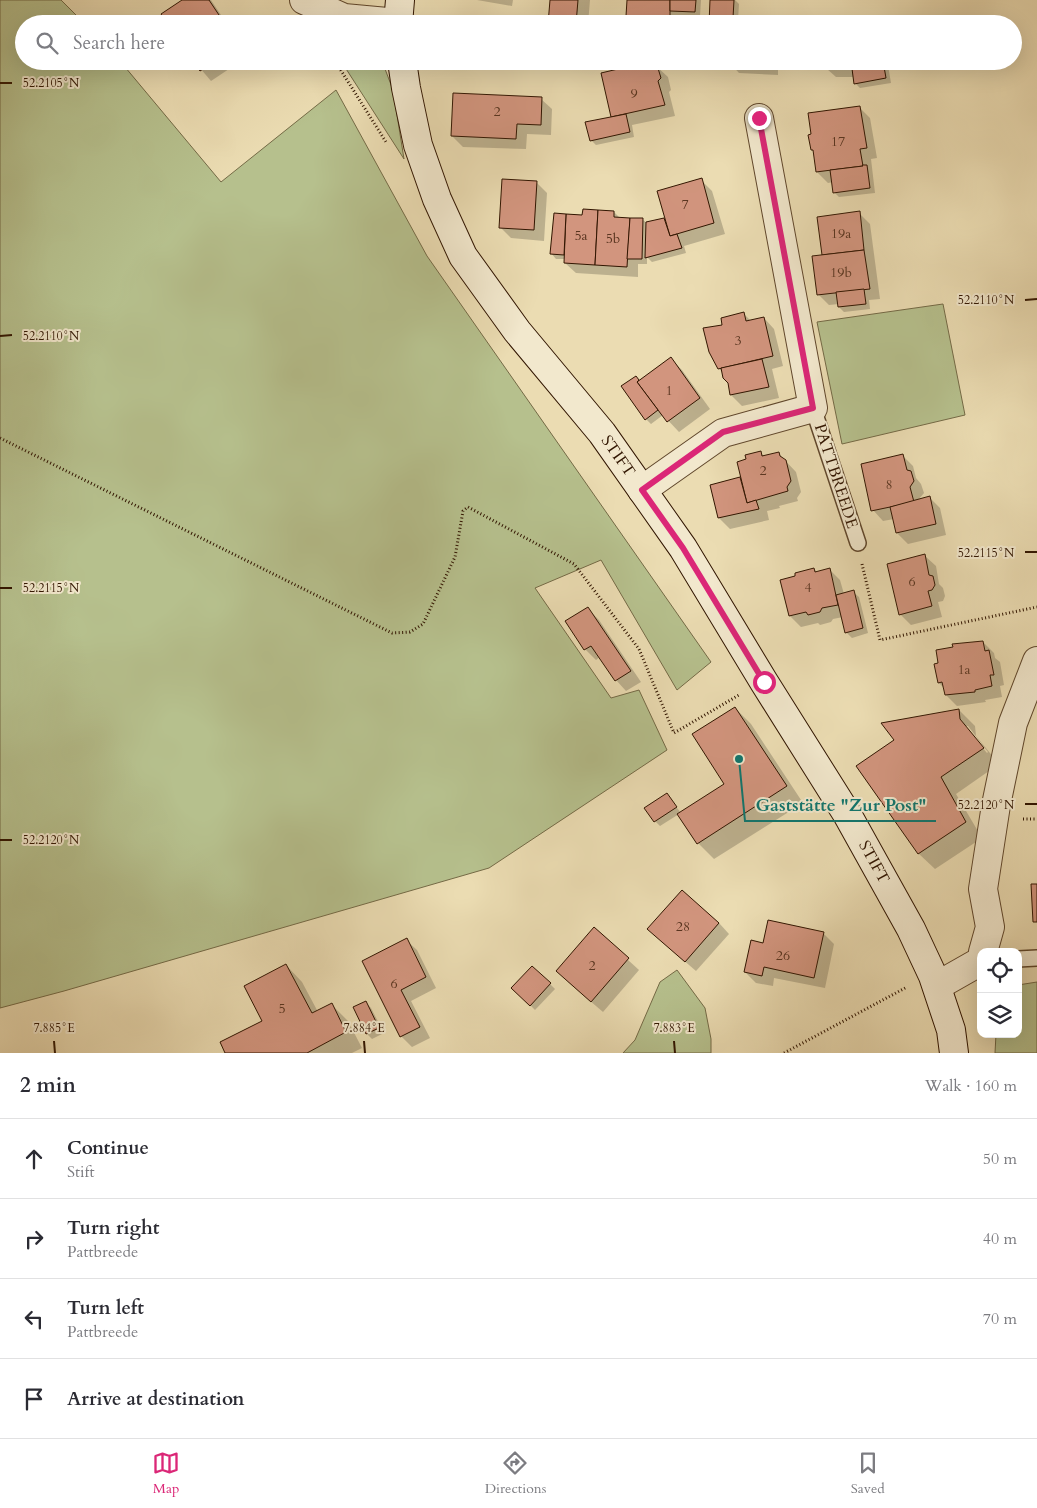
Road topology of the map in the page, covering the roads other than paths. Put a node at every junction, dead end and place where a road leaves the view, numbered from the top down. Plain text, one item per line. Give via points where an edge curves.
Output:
1 (304, 0) edge
2 (400, 0) edge
3 (337, 15) edge
4 (399, 15) edge
5 (403, 70) edge
6 (759, 118) dead end
7 (813, 408) junction
8 (642, 490) junction
9 (858, 543) road end
10 (1037, 661) edge
11 (984, 948) edge
12 (1037, 958) edge
13 (1022, 959) edge
14 (977, 963) edge
15 (935, 981) junction
16 (954, 1053) edge

1 - 3 main road
2 - 4 main road
5 - 8 main road, STIFT via 418,144 437,199 463,256 517,331 602,433
6 - 7 main road, PATTBREEDE
7 - 8 main road, PATTBREEDE via 723,432
7 - 9 lane, PATTBREEDE
8 - 15 main road, STIFT via 683,548 847,814 911,930
10 - 11 main road via 1013,723 996,805 983,889 990,927
12 - 13 lane
14 - 15 main road
15 - 16 main road, STIFT via 951,1030

